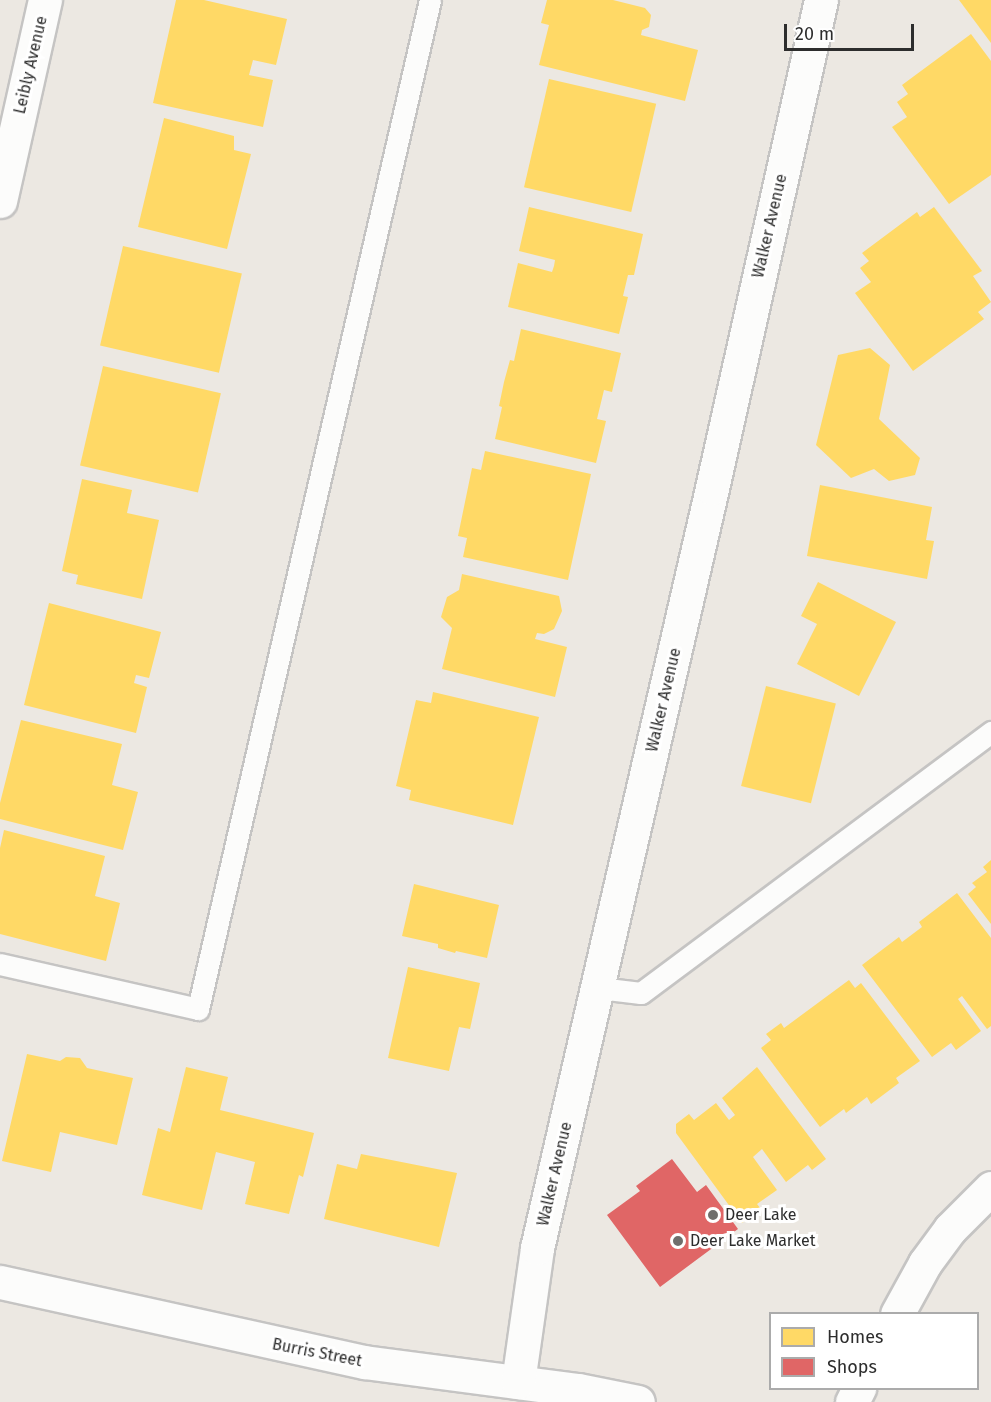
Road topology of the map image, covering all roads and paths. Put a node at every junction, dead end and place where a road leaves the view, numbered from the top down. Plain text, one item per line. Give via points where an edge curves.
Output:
1 (45, 0) edge
2 (430, 0) edge
3 (821, 0) edge
4 (0, 201) edge
5 (991, 732) edge
6 (0, 964) edge
7 (598, 988) junction
8 (991, 1188) edge
9 (0, 1282) edge
10 (898, 1312) edge
11 (517, 1392) edge
12 (638, 1402) edge

1 - 4 street, Leibly Avenue
2 - 6 lane via 198,1009
3 - 7 street, Walker Avenue
5 - 7 lane via 641,993
7 - 11 street, Walker Avenue via 537,1248
8 - 10 street via 950,1229 925,1263
9 - 11 street, Burris Street
11 - 12 street, Burris Street

